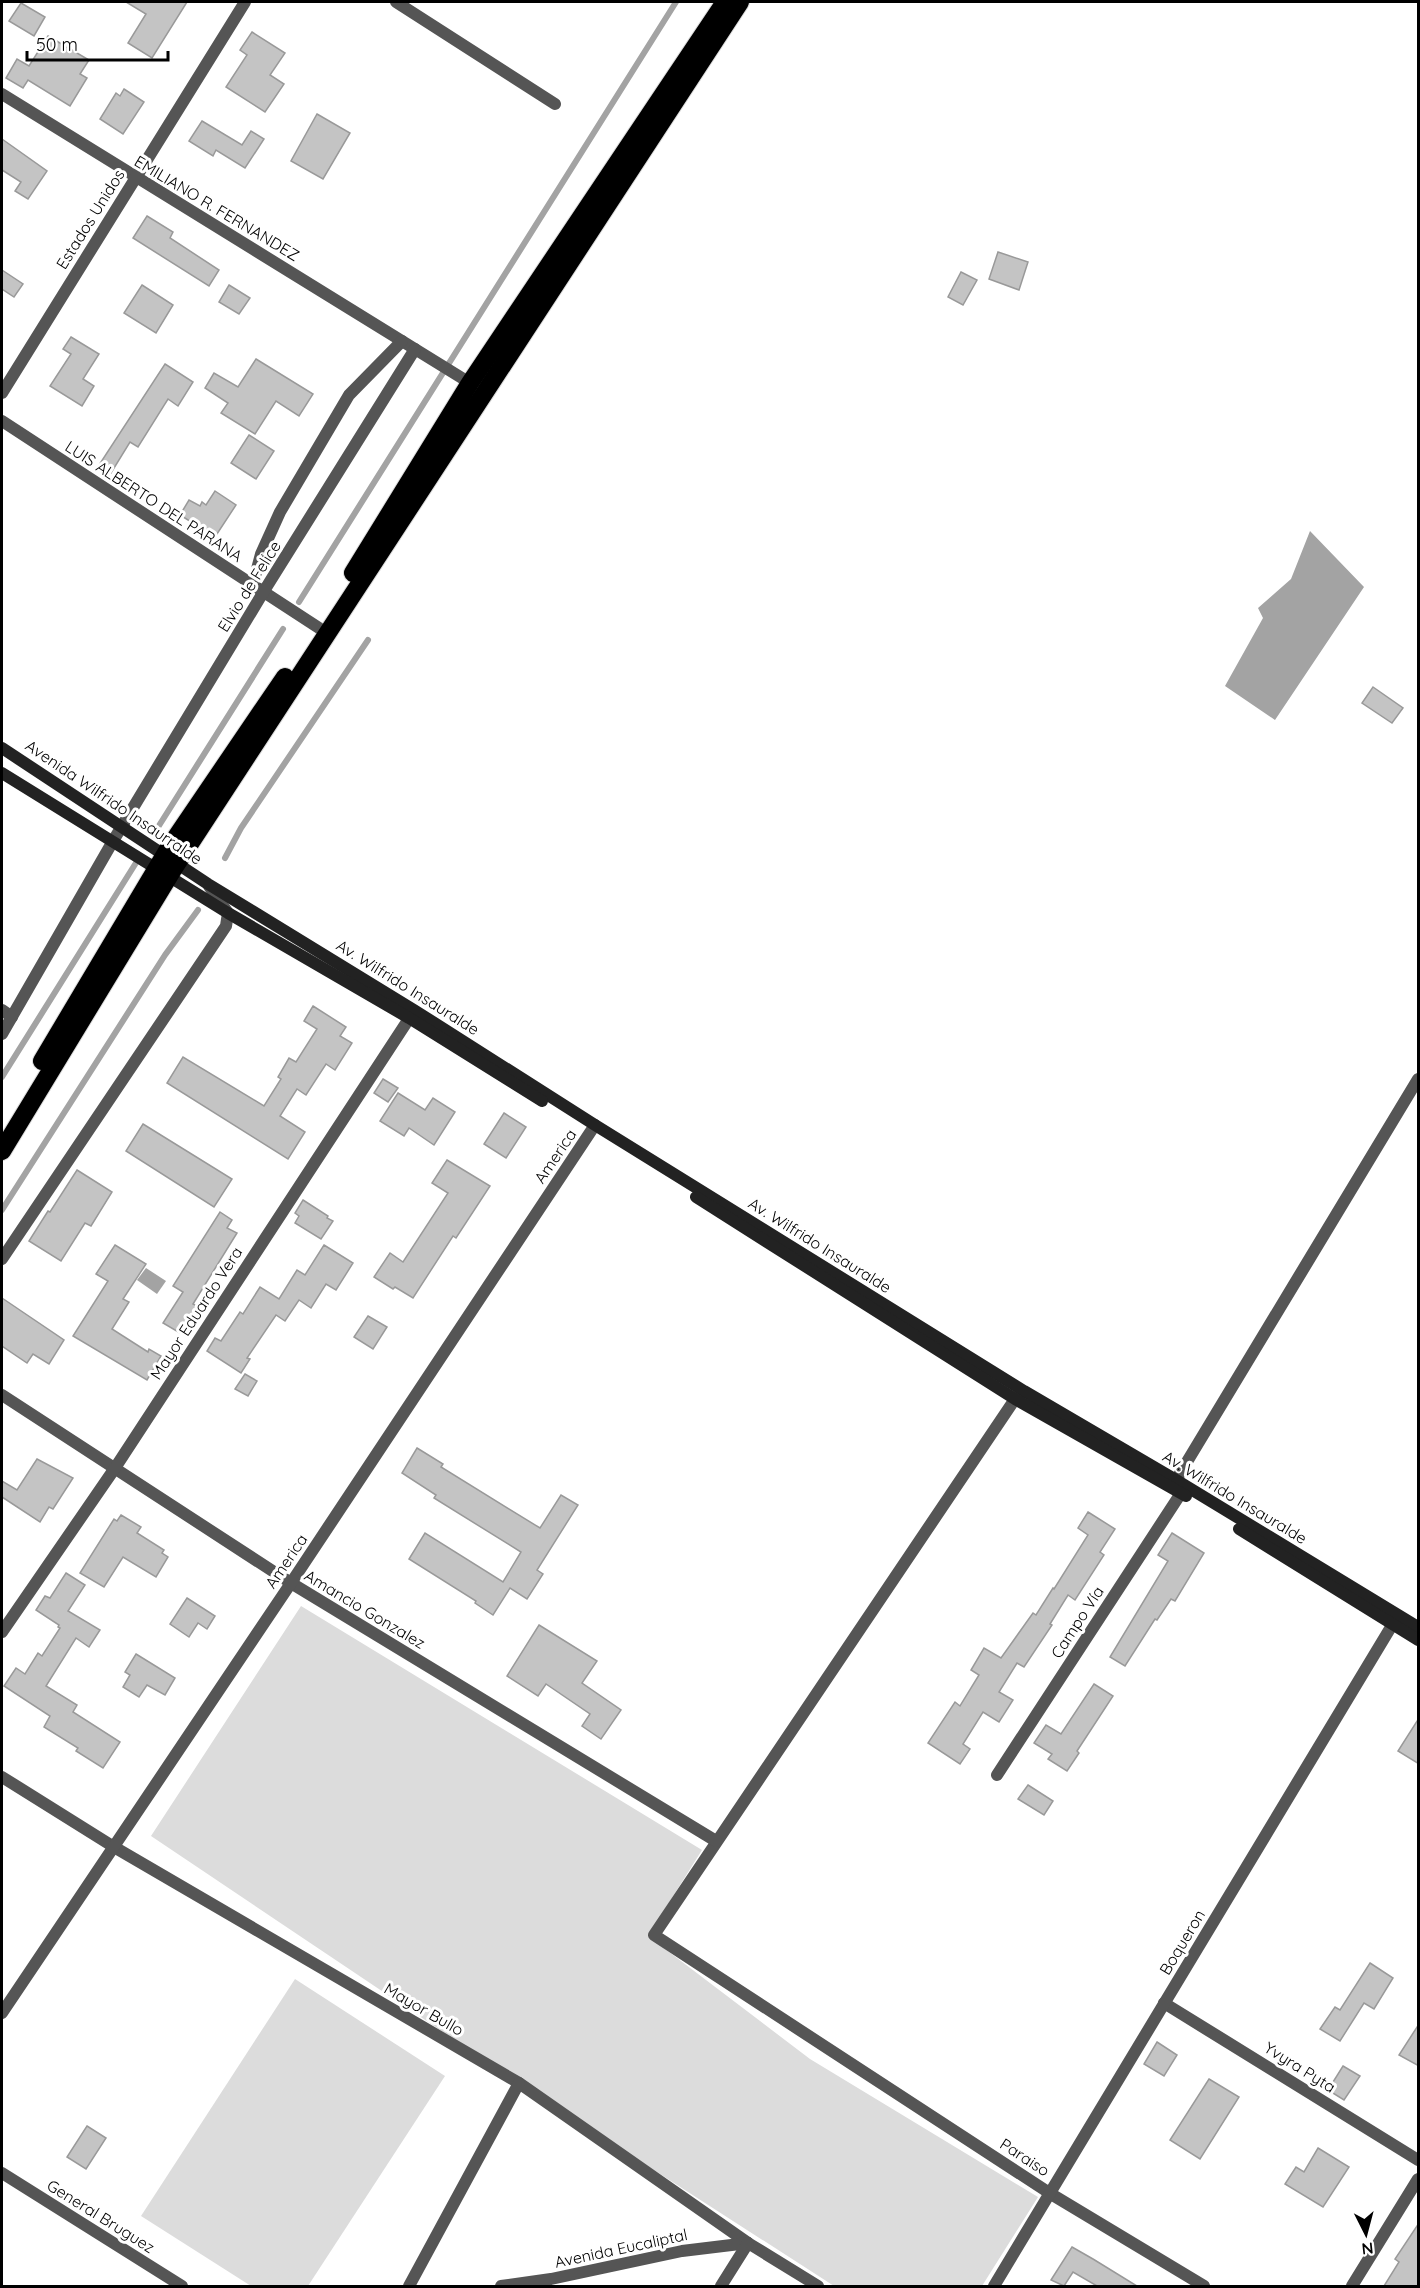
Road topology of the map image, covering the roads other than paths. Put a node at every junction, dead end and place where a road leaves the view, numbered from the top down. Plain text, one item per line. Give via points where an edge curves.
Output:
1 (245, 2) edge
2 (396, 2) edge
3 (725, 2) edge
4 (740, 2) edge
5 (2, 94) edge
6 (555, 104) dead end
7 (135, 178) junction
8 (402, 341) junction
9 (415, 349) junction
10 (470, 383) junction
11 (2, 393) edge
12 (2, 422) edge
13 (253, 584) junction
14 (264, 591) junction
15 (319, 628) junction
16 (2, 748) edge
17 (2, 773) edge
18 (122, 827) junction
19 (113, 841) junction
20 (167, 866) junction
21 (208, 884) junction
22 (228, 913) junction
23 (7, 1014) edge
24 (412, 1014) junction
25 (2, 1034) edge
26 (1419, 1079) edge
27 (593, 1128) junction
28 (2, 1129) edge
29 (2, 1151) edge
30 (2, 1259) edge
31 (2, 1395) edge
32 (1020, 1395) junction
33 (116, 1468) junction
34 (1181, 1487) junction
35 (291, 1583) junction
36 (1395, 1619) junction
37 (1419, 1627) edge
38 (2, 1632) edge
39 (1419, 1640) edge
40 (997, 1775) dead end
41 (2, 1777) edge
42 (716, 1841) junction
43 (114, 1847) junction
44 (1164, 2003) junction
45 (2, 2013) edge
46 (519, 2084) junction
47 (1419, 2160) edge
48 (2, 2173) edge
49 (1419, 2179) edge
50 (1051, 2194) junction
51 (748, 2242) junction
52 (182, 2286) edge
53 (409, 2286) edge
54 (501, 2286) edge
55 (721, 2286) edge
56 (818, 2286) edge
57 (994, 2286) edge
58 (1204, 2286) edge
59 (1352, 2286) edge

1 - 7 street, Estados Unidos
2 - 6 street
3 - 10 highway
4 - 20 highway
5 - 7 street, EMILIANO R. FERNANDEZ
7 - 8 street, EMILIANO R. FERNANDEZ
7 - 11 street, Estados Unidos
8 - 9 street, EMILIANO R. FERNANDEZ
8 - 13 street via 349,395 280,512 261,554
9 - 10 street, EMILIANO R. FERNANDEZ
9 - 14 street, Elvio de Felice
10 - 15 highway
12 - 13 street, LUIS ALBERTO DEL PARANA
13 - 14 street, LUIS ALBERTO DEL PARANA
14 - 15 street, LUIS ALBERTO DEL PARANA
14 - 18 street, Elvio de Felice
15 - 20 highway
16 - 18 street, Avenida Wilfrido Insaurralde
17 - 19 street
18 - 19 street, Elvio de Felice
18 - 20 street, Avenida Wilfrido Insaurralde
19 - 20 street
19 - 23 street, Elvio de Felice
20 - 21 street, Avenida Wilfrido Insaurralde
20 - 22 street
20 - 28 highway
20 - 29 highway
21 - 22 street
21 - 24 street, Av. Wilfrido Insauralde
22 - 24 street
22 - 30 street via 226,926
23 - 25 street, Elvio de Felice
24 - 27 street, Av. Wilfrido Insauralde
24 - 33 street, Mayor Eduardo Vera
26 - 34 street, Campo Vía
27 - 32 street, Av. Wilfrido Insauralde
27 - 35 street, America
31 - 33 street, Amancio Gonzalez
32 - 34 street, Av. Wilfrido Insauralde
32 - 42 street
33 - 35 street, Amancio Gonzalez
33 - 38 street, Mayor Eduardo Vera
34 - 36 street, Av. Wilfrido Insauralde
34 - 40 street, Campo Vía
35 - 42 street, Amancio Gonzalez
35 - 43 street, America
36 - 37 street, Av. Wilfrido Insauralde
36 - 39 street
36 - 44 street, Boqueron
41 - 43 street, Mayor Bullo
42 - 50 street, Paraiso via 654,1935
43 - 45 street, America
43 - 46 street, Mayor Bullo
44 - 47 street, Yvyra Pyta
44 - 50 street, Boqueron
46 - 51 street, Mayor Bullo
46 - 53 street
48 - 52 street, General Bruguez
49 - 59 street
50 - 57 street, Boqueron
50 - 58 street, Paraiso
51 - 54 street, Avenida Eucaliptal
51 - 55 street
51 - 56 street, Mayor Bullo

